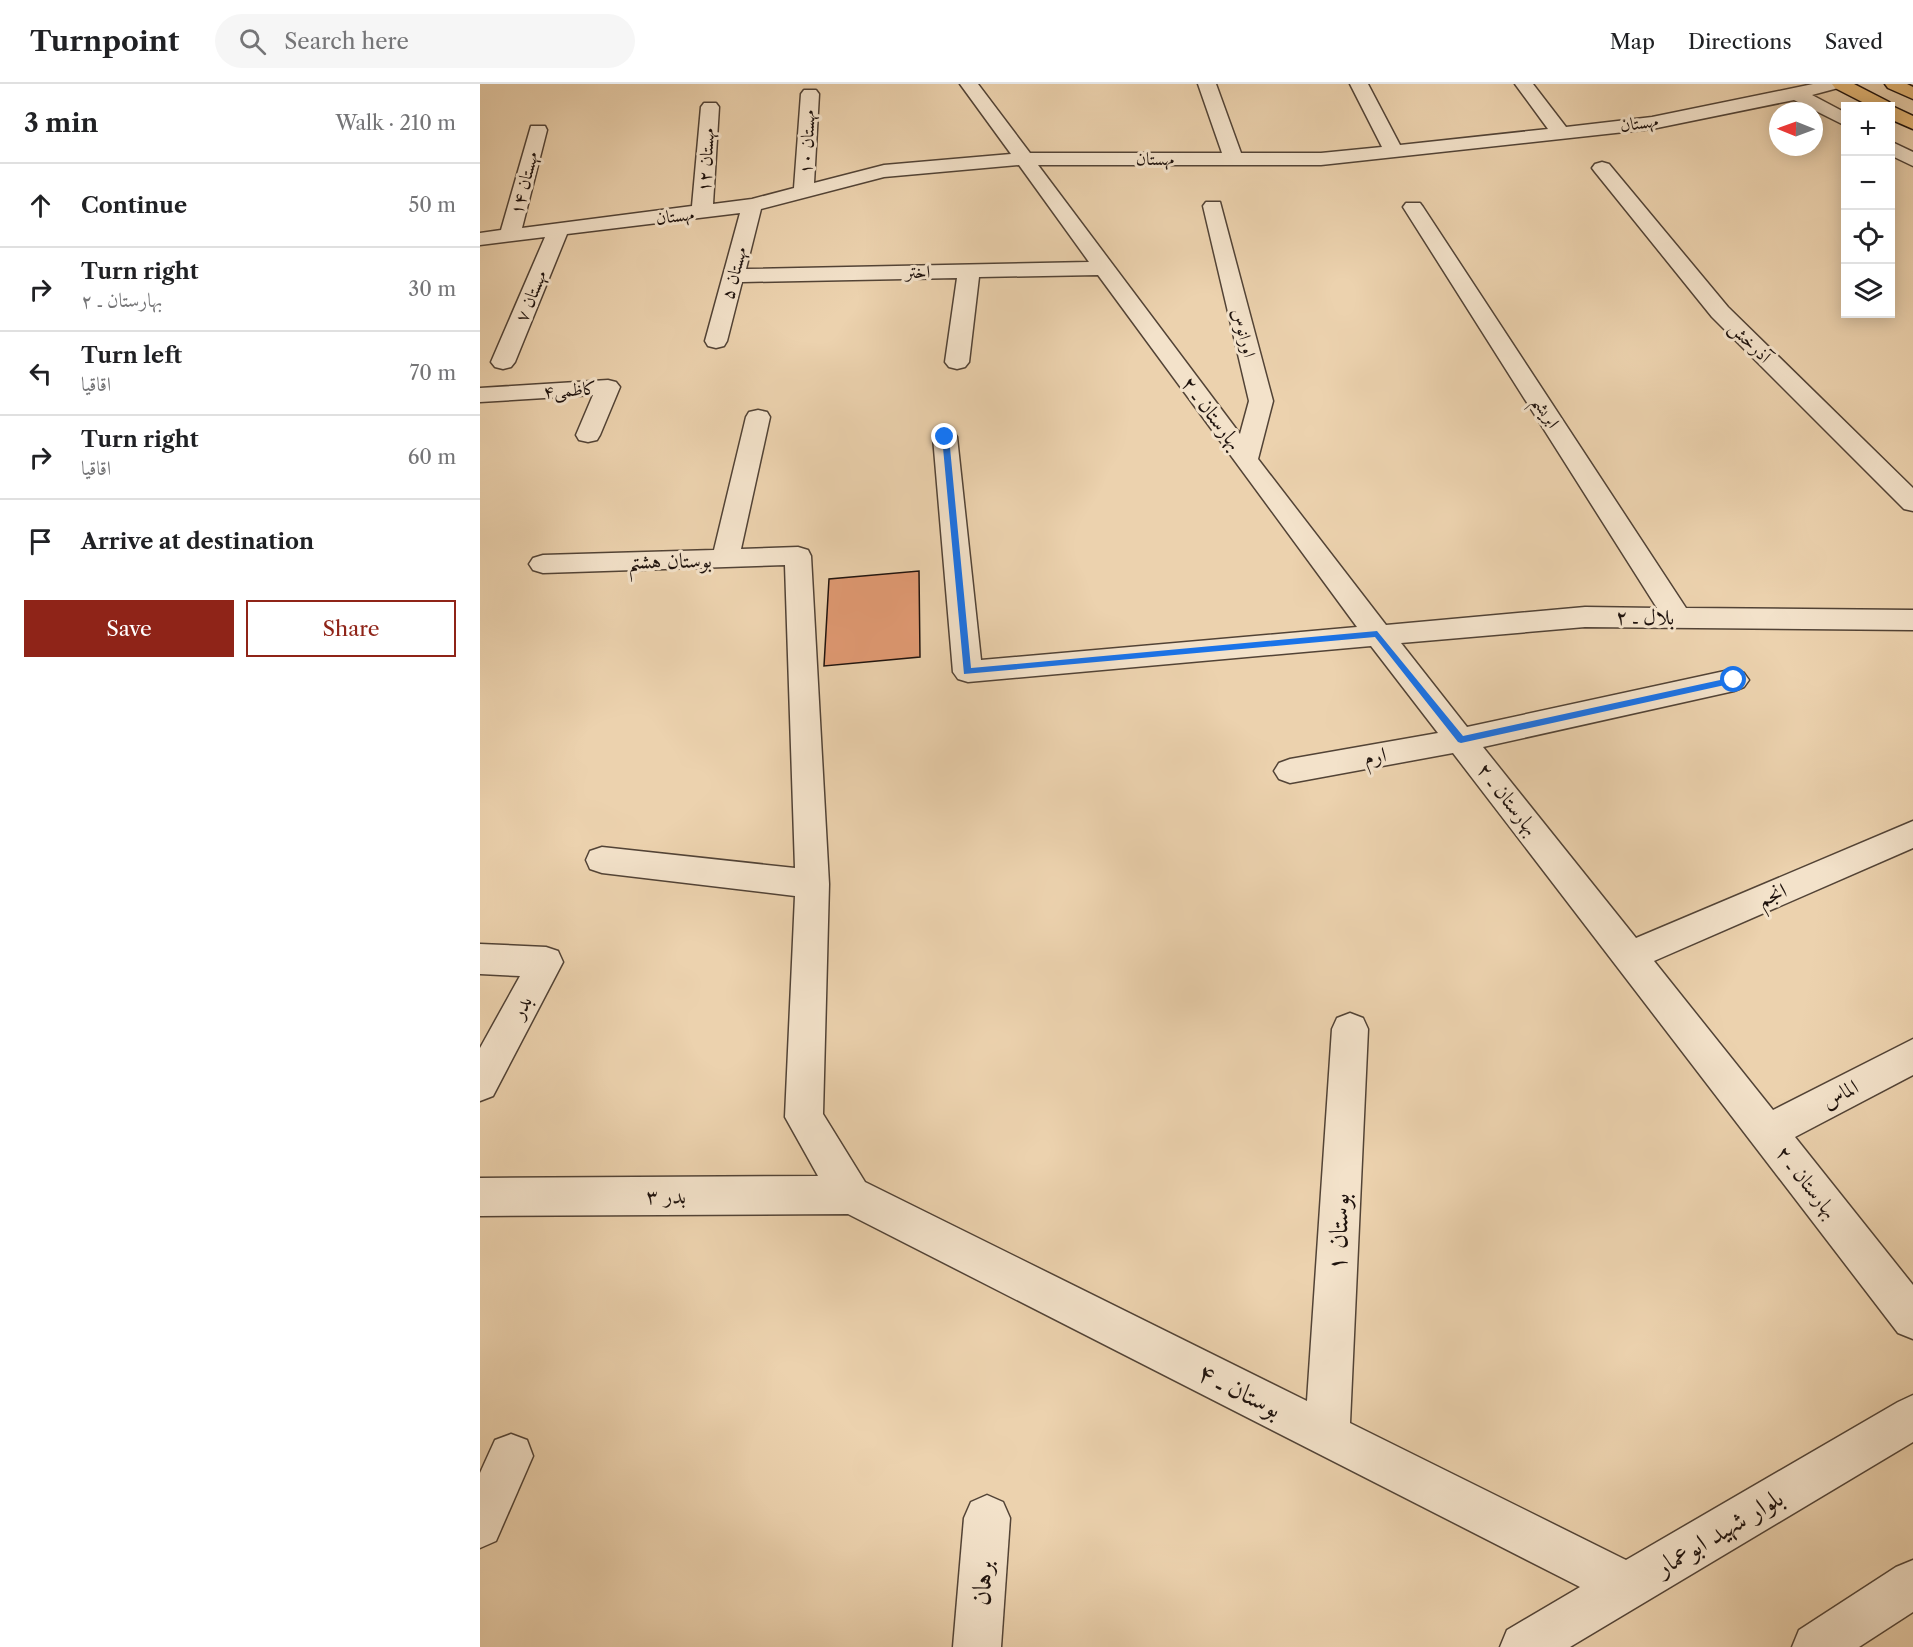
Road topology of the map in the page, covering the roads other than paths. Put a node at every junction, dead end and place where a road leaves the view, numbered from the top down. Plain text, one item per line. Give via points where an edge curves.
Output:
1 (969, 84) edge
2 (1208, 84) edge
3 (1359, 84) edge
4 (1524, 84) edge
5 (1832, 84) edge
6 (1841, 84) edge
7 (1894, 84) edge
8 (810, 93) dead end
9 (1797, 94) junction
10 (1913, 94) edge
11 (1875, 102) edge
12 (710, 107) dead end
13 (1895, 114) edge
14 (1841, 119) edge
15 (1913, 123) edge
16 (538, 130) dead end
17 (1561, 133) junction
18 (1895, 150) edge
19 (1394, 151) junction
20 (1025, 159) junction
21 (1234, 159) junction
22 (1913, 160) edge
23 (1602, 168) dead end
24 (804, 192) junction
25 (752, 205) junction
26 (1213, 206) dead end
27 (1413, 207) dead end
28 (702, 213) junction
29 (558, 230) junction
30 (510, 236) junction
31 (480, 239) edge
32 (1104, 268) junction
33 (969, 271) junction
34 (733, 276) junction
35 (716, 341) dead end
36 (503, 362) dead end
37 (957, 362) dead end
38 (480, 395) edge
39 (758, 417) dead end
40 (588, 435) dead end
41 (945, 437) dead end
42 (1246, 459) junction
43 (1913, 503) edge
44 (725, 560) junction
45 (543, 564) dead end
46 (1678, 618) junction
47 (1913, 620) edge
48 (1377, 634) junction
49 (1734, 680) dead end
50 (1461, 740) junction
51 (1290, 771) dead end
52 (1913, 834) edge
53 (602, 860) dead end
54 (812, 885) junction
55 (1630, 956) junction
56 (480, 959) edge
57 (1350, 1029) dead end
58 (1913, 1056) edge
59 (480, 1084) edge
60 (1768, 1132) junction
61 (851, 1195) junction
62 (480, 1197) edge
63 (1913, 1318) edge
64 (1913, 1417) edge
65 (1327, 1434) junction
66 (511, 1456) dead end
67 (987, 1518) dead end
68 (480, 1526) edge
69 (1913, 1584) edge
70 (1628, 1586) junction
71 (977, 1647) edge
72 (1524, 1647) edge
73 (1816, 1647) edge

1 - 20 street, بهارستان ـ ۲
2 - 21 street
3 - 19 street
4 - 17 street
5 - 9 street, مهستان
6 - 11 main road
7 - 10 main road
8 - 24 street, مهستان ۱۰
9 - 14 street
9 - 17 street, مهستان via 1652,123
12 - 28 street, مهستان ۱۲
13 - 15 main road
16 - 30 street, مهستان ۱۴
17 - 19 street, مهستان
18 - 22 street
19 - 21 street, مهستان via 1321,159
20 - 21 street, مهستان
20 - 24 street, مهستان via 884,171
20 - 32 street, بهارستان ـ ۲
23 - 43 street, آذرخش via 1720,312
24 - 25 street, مهستان
25 - 28 street, مهستان
25 - 34 street, مهستان ۵
26 - 42 street, اورانوس via 1261,401
27 - 46 street, ابریشم
28 - 29 street, مهستان
29 - 30 street, مهستان
29 - 36 street, مهستان ۷
30 - 31 street, مهستان
32 - 33 street, اختر
32 - 42 street, بهارستان ـ ۲
33 - 34 street, اختر
33 - 37 street
34 - 35 street, مهستان ۵
38 - 40 street, کاظمی۴ via 608,387
39 - 44 street
41 - 48 street, بلال ـ ۲ via 968,672
42 - 48 street, بهارستان ـ ۲
44 - 45 street, بوستان هشتم
44 - 54 street, بوستان هشتم via 798,556
46 - 47 street, بلال ـ ۲
46 - 48 street, بلال ـ ۲ via 1585,616
48 - 50 street, بهارستان ـ ۲
49 - 50 street, ارم
50 - 51 street, ارم
50 - 55 street, بهارستان ـ ۲
52 - 55 street, انجم
53 - 54 street
54 - 61 street via 804,1118
55 - 60 street, بهارستان ـ ۲
56 - 59 street, بدر via 546,962
57 - 65 street, بوستان ۱
58 - 60 street, الماس
60 - 63 street, بهارستان ـ ۲
61 - 62 street, بدر ۳
61 - 65 street, بوستان ـ ۴
64 - 70 street, بلوار شهید ابوعمار
65 - 70 street, بوستان ـ ۴
66 - 68 street
67 - 71 street, برهان
69 - 73 street
70 - 72 street, بلوار شهید ابوعمار

